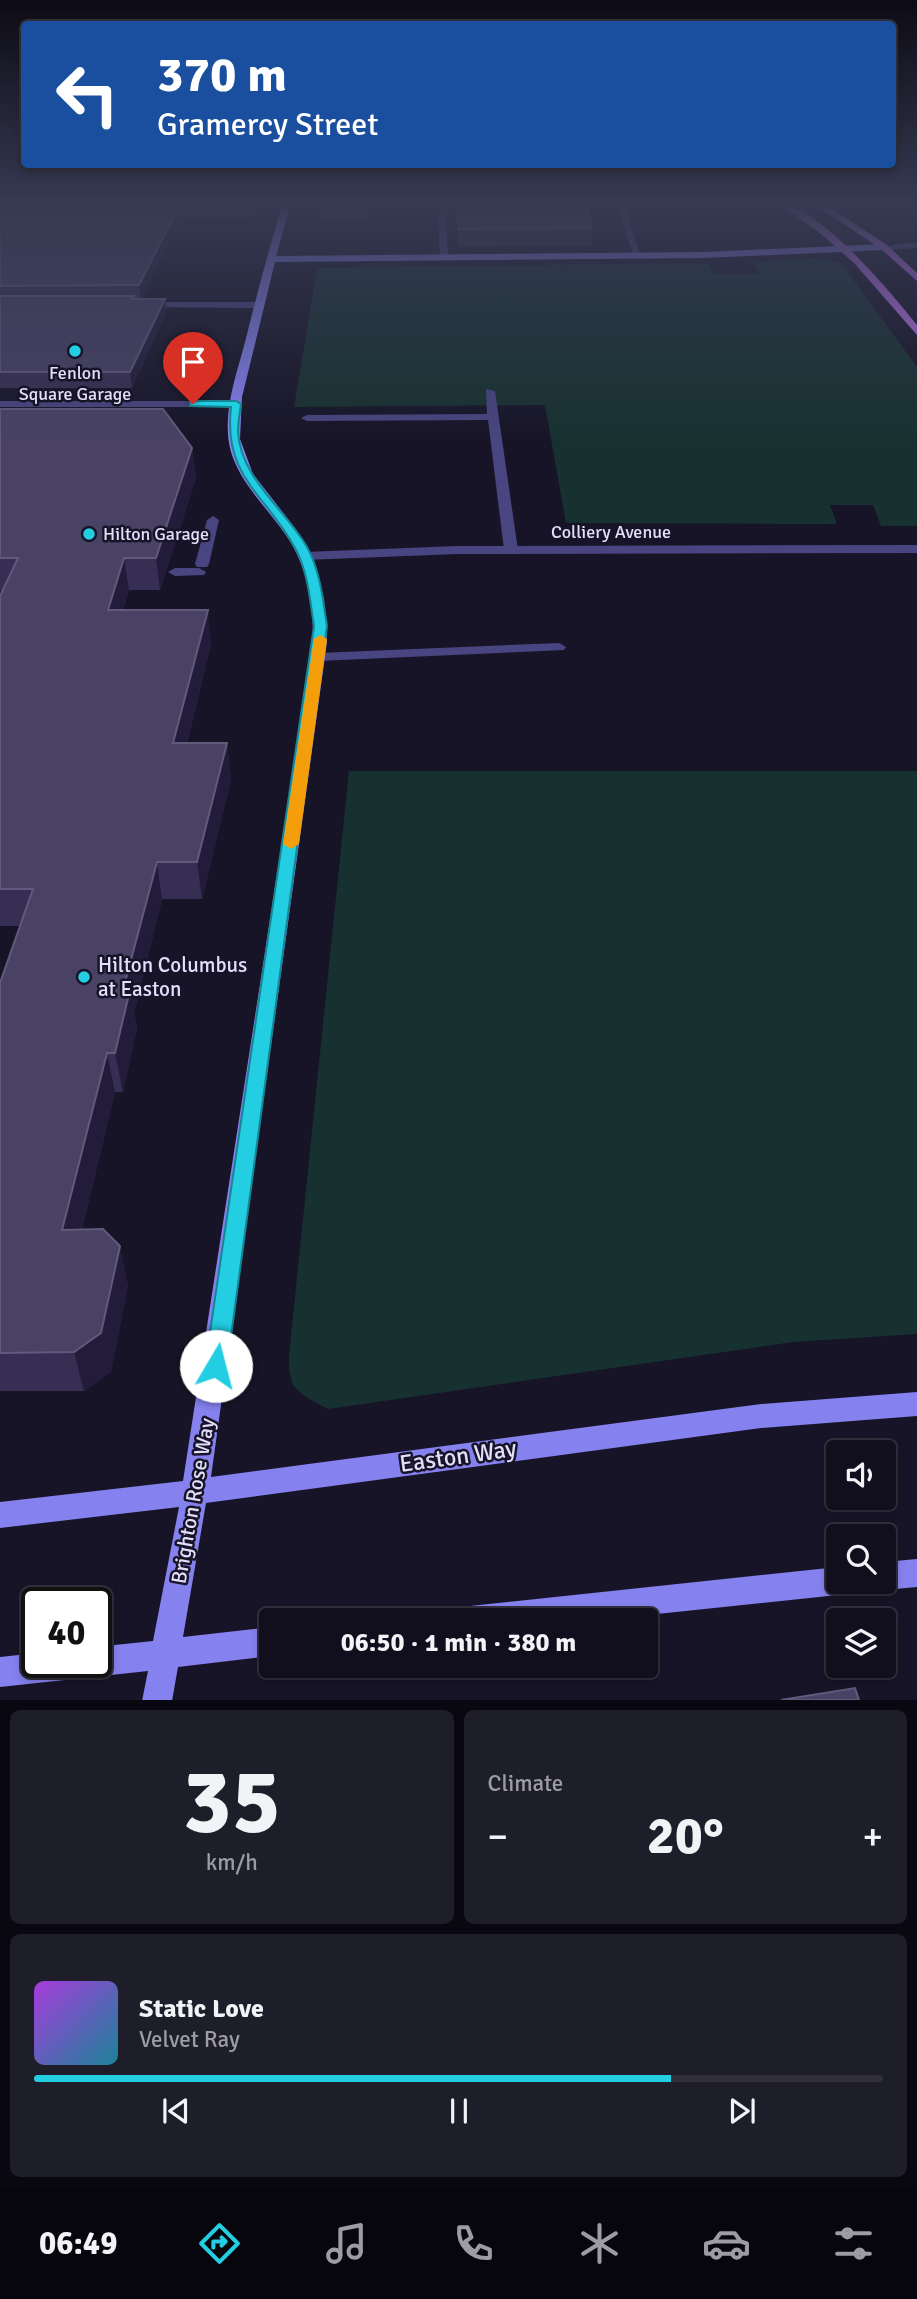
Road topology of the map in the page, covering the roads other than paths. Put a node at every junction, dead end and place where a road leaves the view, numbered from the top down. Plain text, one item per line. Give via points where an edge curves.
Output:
1 (264, 283) edge
2 (881, 283) edge
3 (133, 305) edge
4 (259, 305) junction
5 (917, 332) edge
6 (490, 391) dead end
7 (0, 404) edge
8 (236, 404) junction
9 (494, 417) junction
10 (307, 418) dead end
11 (213, 520) dead end
12 (917, 549) edge
13 (512, 550) junction
14 (305, 556) junction
15 (175, 572) dead end
16 (559, 647) dead end
17 (318, 657) junction
18 (917, 1404) edge
19 (197, 1492) junction
20 (0, 1515) edge
21 (917, 1573) edge
22 (896, 1575) edge
23 (826, 1582) edge
24 (583, 1608) edge
25 (259, 1643) edge
26 (164, 1654) junction
27 (112, 1660) edge
28 (21, 1670) edge
29 (0, 1672) edge
30 (157, 1700) edge

1 - 4 street, Brighton Rose Way
2 - 5 main road
3 - 4 street via 152,309
4 - 8 street, Brighton Rose Way
6 - 9 street
7 - 8 street
8 - 14 street, Brighton Rose Way via 234,440 244,471
9 - 10 street
9 - 13 street
11 - 15 street via 200,568
12 - 13 street, Colliery Avenue
13 - 14 street, Colliery Avenue
14 - 17 street, Brighton Rose Way via 319,609
16 - 17 street
17 - 19 street, Brighton Rose Way
18 - 19 street, Easton Way via 761,1416
19 - 20 street, Easton Way
19 - 26 street, Brighton Rose Way
21 - 22 street
23 - 24 street
25 - 26 street
26 - 27 street
26 - 30 street, Brighton Rose Way
28 - 29 street

